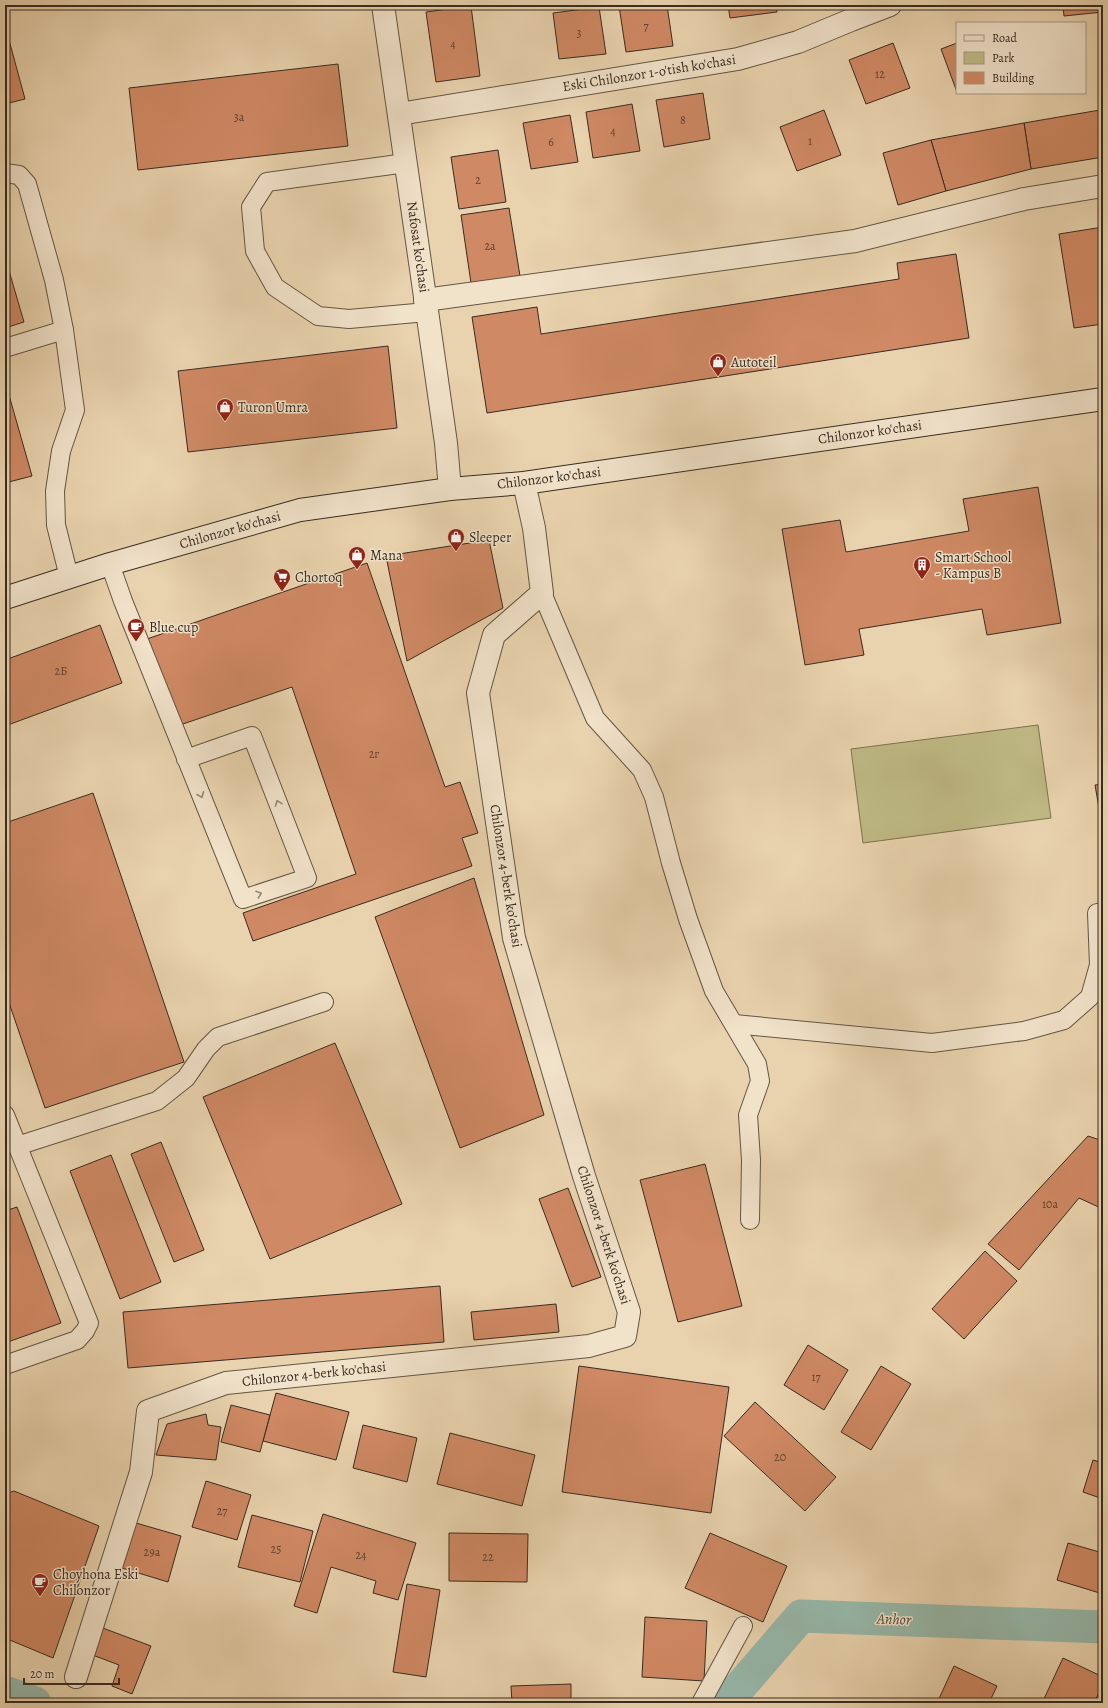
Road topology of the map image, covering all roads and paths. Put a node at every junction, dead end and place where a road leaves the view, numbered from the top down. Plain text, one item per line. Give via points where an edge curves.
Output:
1 (383, 5) edge
2 (890, 5) edge
3 (400, 114) junction
4 (406, 163) junction
5 (5, 173) edge
6 (1103, 186) edge
7 (426, 306) junction
8 (64, 330) junction
9 (5, 348) edge
10 (1103, 399) edge
11 (524, 483) junction
12 (450, 489) junction
13 (110, 564) junction
14 (69, 577) junction
15 (542, 593) junction
16 (5, 598) edge
17 (186, 759) junction
18 (1097, 913) dead end
19 (324, 1002) dead end
20 (734, 1024) junction
21 (5, 1115) edge
22 (17, 1146) junction
23 (750, 1220) dead end
24 (5, 1365) edge
25 (742, 1626) dead end
26 (76, 1677) dead end
27 (701, 1703) edge

1 - 3 street, Nafosat ko'chasi
2 - 3 street, Eski Chilonzor 1-o'tish ko'chasi via 798,42 738,59
3 - 4 street, Nafosat ko'chasi
4 - 7 street, Nafosat ko'chasi
4 - 7 lane via 267,182 251,207 254,251 274,287 318,316 349,319
5 - 8 lane via 19,176 27,184 54,280
6 - 7 street via 1024,199 855,241
7 - 12 street, Nafosat ko'chasi via 446,443
8 - 9 lane
8 - 14 lane via 75,410 61,451 55,492 56,525
10 - 11 street, Chilonzor ko'chasi
11 - 12 street, Chilonzor ko'chasi
11 - 15 street via 534,528
12 - 13 street, Chilonzor ko'chasi via 300,510
13 - 14 street, Chilonzor ko'chasi
13 - 17 lane
14 - 16 street, Chilonzor ko'chasi
15 - 20 lane via 595,718 642,770 651,790 688,919 714,991
15 - 26 street, Chilonzor 4-berk ko'chasi via 494,635 478,693 514,938 584,1176 629,1312 625,1336 589,1346 226,1383 148,1412 141,1472
17 -> 17 lane via 242,899 307,878 252,736
18 - 20 lane via 1099,965 1090,997 1064,1020 1024,1031 932,1043
19 - 22 lane via 218,1037 206,1049 186,1078 157,1101
20 - 23 lane via 757,1064 760,1081 748,1115 751,1160
21 - 22 lane
22 - 24 lane via 88,1323 77,1340
25 - 27 lane

